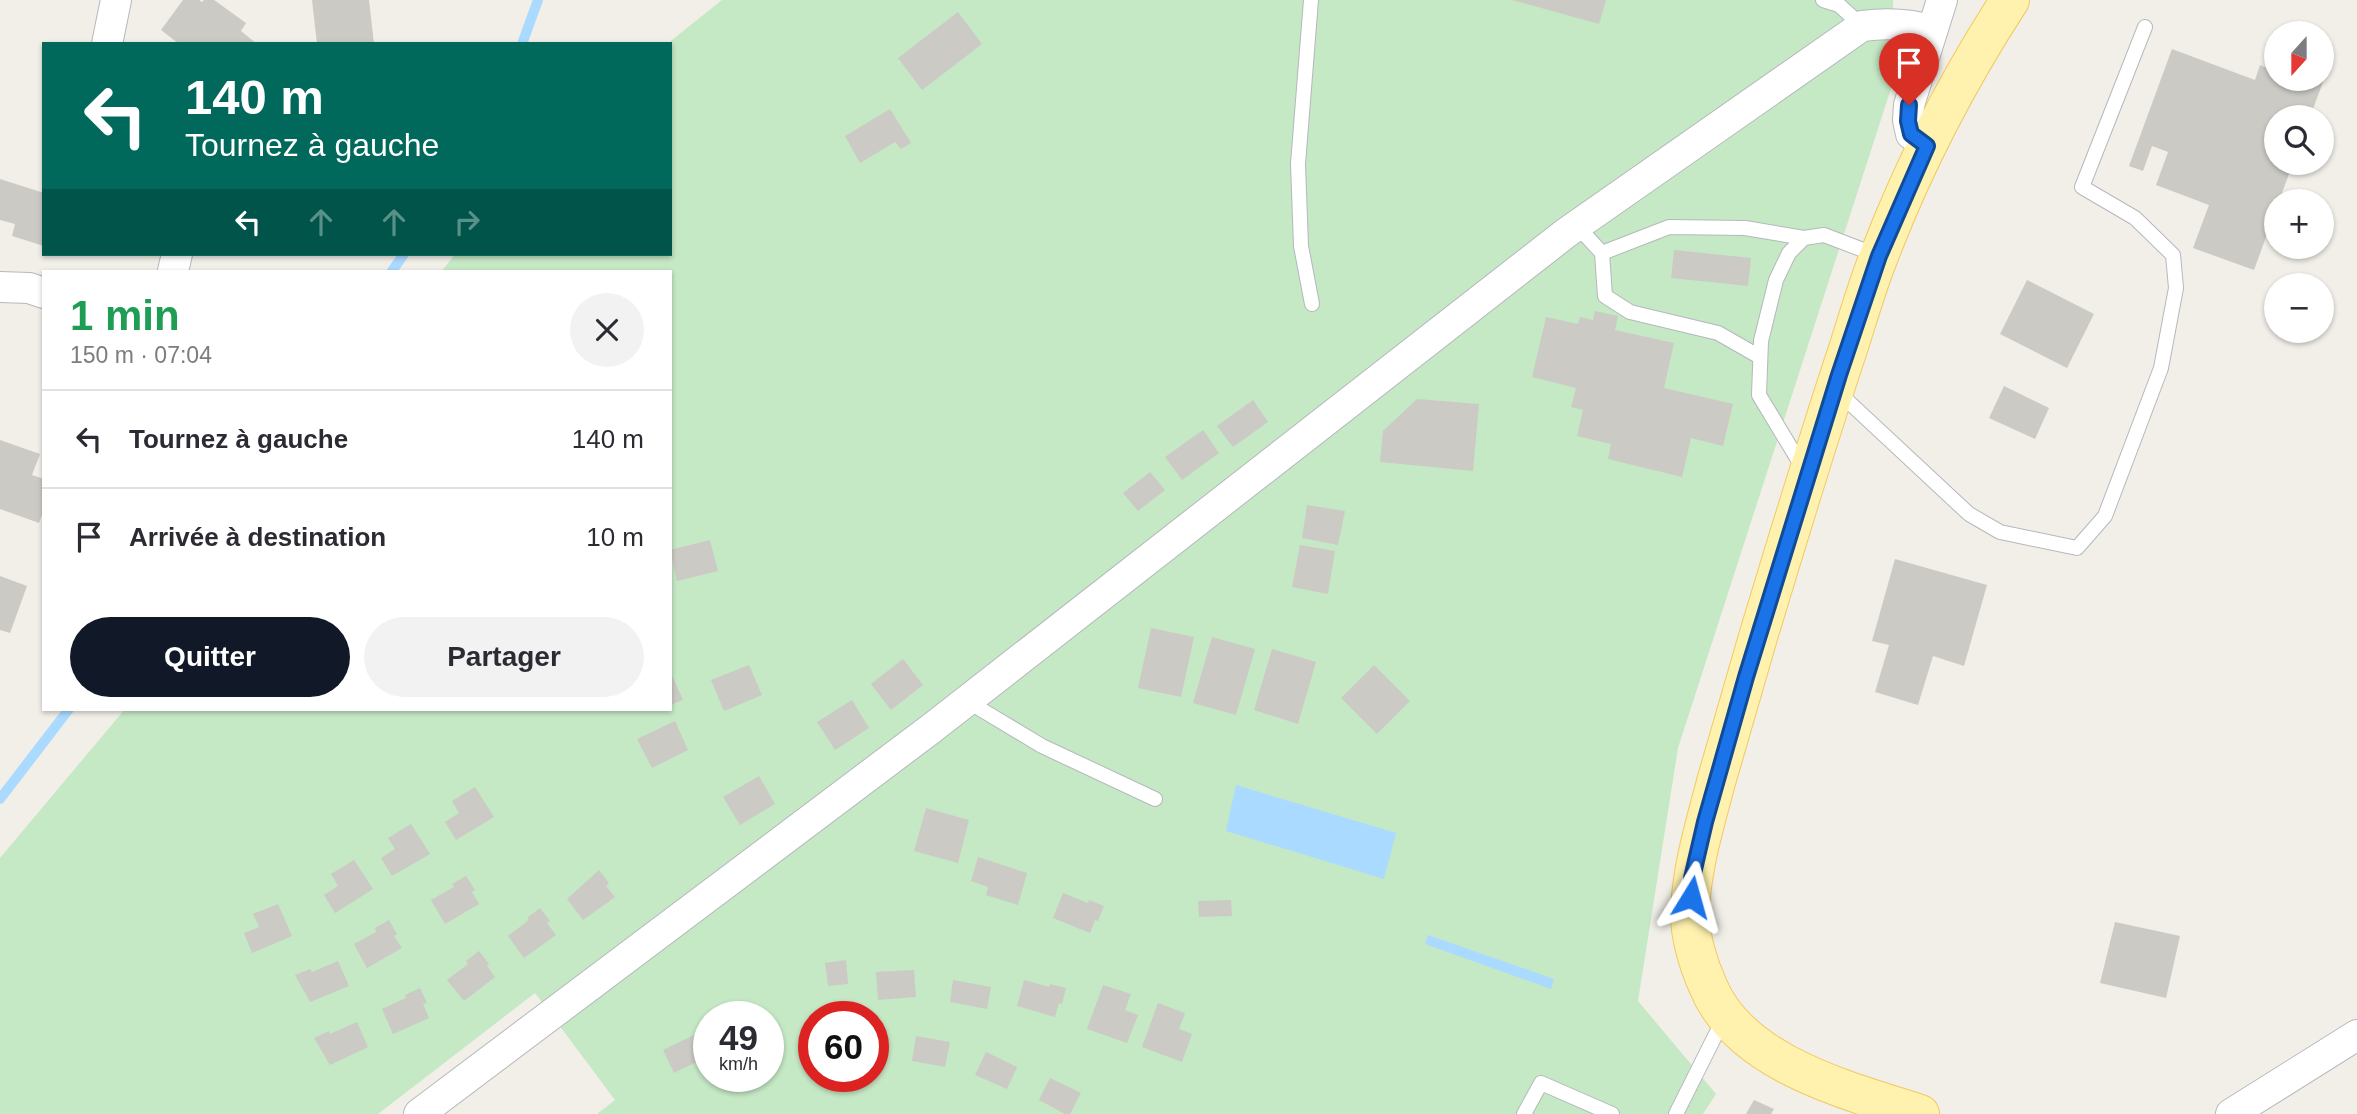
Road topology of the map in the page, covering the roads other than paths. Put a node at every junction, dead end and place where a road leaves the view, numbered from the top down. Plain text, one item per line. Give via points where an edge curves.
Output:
1 (116, 0) edge
2 (1311, 0) edge
3 (1823, 0) edge
4 (1942, 0) edge
5 (2010, 0) edge
6 (1862, 26) junction
7 (2145, 27) dead end
8 (1931, 31) junction
9 (107, 42) edge
10 (1927, 146) junction
11 (1577, 226) junction
12 (1804, 238) junction
13 (1602, 253) junction
14 (1879, 256) junction
15 (0, 287) edge
16 (42, 292) edge
17 (1311, 304) dead end
18 (1760, 357) junction
19 (1835, 389) junction
20 (1807, 476) junction
21 (967, 701) junction
22 (1156, 799) dead end
23 (1725, 1015) junction
24 (2357, 1035) edge
25 (1840, 1086) junction
26 (419, 1114) edge
27 (1524, 1114) edge
28 (1612, 1114) edge
29 (1676, 1114) edge
30 (1870, 1114) edge
31 (1920, 1114) edge
32 (2231, 1114) edge

1 - 9 street
2 - 17 lane via 1298,164 1301,246
3 - 6 lane via 1839,5
4 - 8 street
5 - 10 main road
6 - 8 street via 1889,23
6 - 11 street
7 - 19 lane via 2082,187 2135,218 2173,255 2176,288 2161,368 2105,516 2077,548 2000,532 1958,506
8 - 10 street via 1908,121 1911,134
10 - 14 main road
11 - 13 lane
11 - 21 street
12 - 13 lane via 1745,228 1669,227
12 - 14 lane via 1824,235
12 - 18 lane via 1789,253 1776,280
13 - 18 lane via 1605,296 1630,312 1718,333
14 - 19 main road
15 - 16 street
18 - 20 lane via 1759,395
19 - 20 main road
20 - 23 main road via 1692,878 1690,915 1697,955 1709,989
21 - 22 lane via 1042,746
21 - 26 street
23 - 25 main road via 1748,1041 1770,1056
23 - 29 lane
24 - 32 street
25 - 30 lane
25 - 31 main road
27 - 28 lane via 1541,1083

